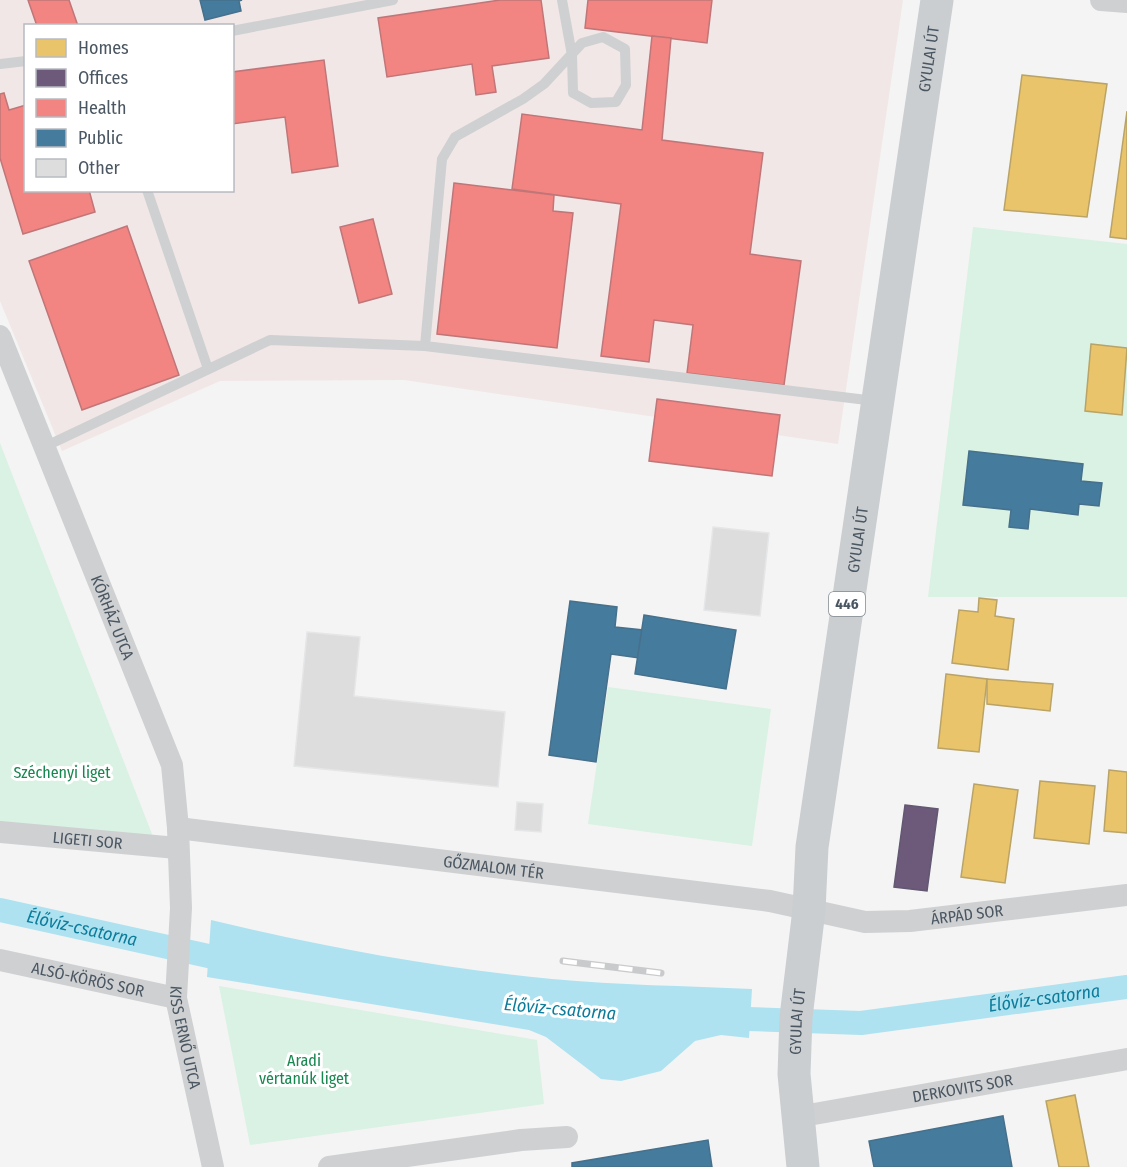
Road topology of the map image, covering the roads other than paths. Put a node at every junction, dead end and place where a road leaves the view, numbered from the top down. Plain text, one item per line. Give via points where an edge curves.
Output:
1 (393, 0) edge
2 (562, 0) edge
3 (937, 0) edge
4 (1101, 0) edge
5 (1127, 2) edge
6 (234, 31) edge
7 (572, 55) junction
8 (24, 61) edge
9 (0, 64) edge
10 (148, 192) edge
11 (0, 336) edge
12 (425, 346) junction
13 (208, 369) junction
14 (877, 401) junction
15 (44, 447) junction
16 (0, 832) edge
17 (178, 838) junction
18 (1127, 895) edge
19 (181, 908) joint
20 (809, 910) junction
21 (0, 960) edge
22 (176, 999) junction
23 (1127, 1059) edge
24 (797, 1117) junction
25 (567, 1137) dead end
26 (213, 1167) edge
27 (329, 1167) edge
28 (803, 1167) edge

1 - 6 lane
2 - 7 lane
3 - 14 main road, GYULAI ÚT / 446
4 - 5 street
7 - 7 lane via 573,93 591,103 616,102 626,86 626,49 603,37 582,43
7 - 12 lane via 523,99 455,137 442,159
8 - 9 lane
10 - 13 lane
11 - 15 street, KÓRHÁZ UTCA
12 - 13 lane via 270,340
12 - 14 lane
13 - 15 lane
14 - 20 main road, GYULAI ÚT / 446 via 812,847
15 - 17 street, KÓRHÁZ UTCA via 172,765
16 - 17 street, LIGETI SOR
17 - 19 street, KÓRHÁZ UTCA
17 - 20 street, GŐZMALOM TÉR via 770,901
18 - 20 street, ÁRPÁD SOR via 910,921 865,922
19 - 22 street, KISS ERNŐ UTCA
20 - 24 main road, GYULAI ÚT / 446 via 796,1017
21 - 22 street, ALSÓ-KÖRÖS SOR
22 - 26 street, KISS ERNŐ UTCA
23 - 24 street, DERKOVITS SOR
24 - 28 main road, 446
25 - 27 street

